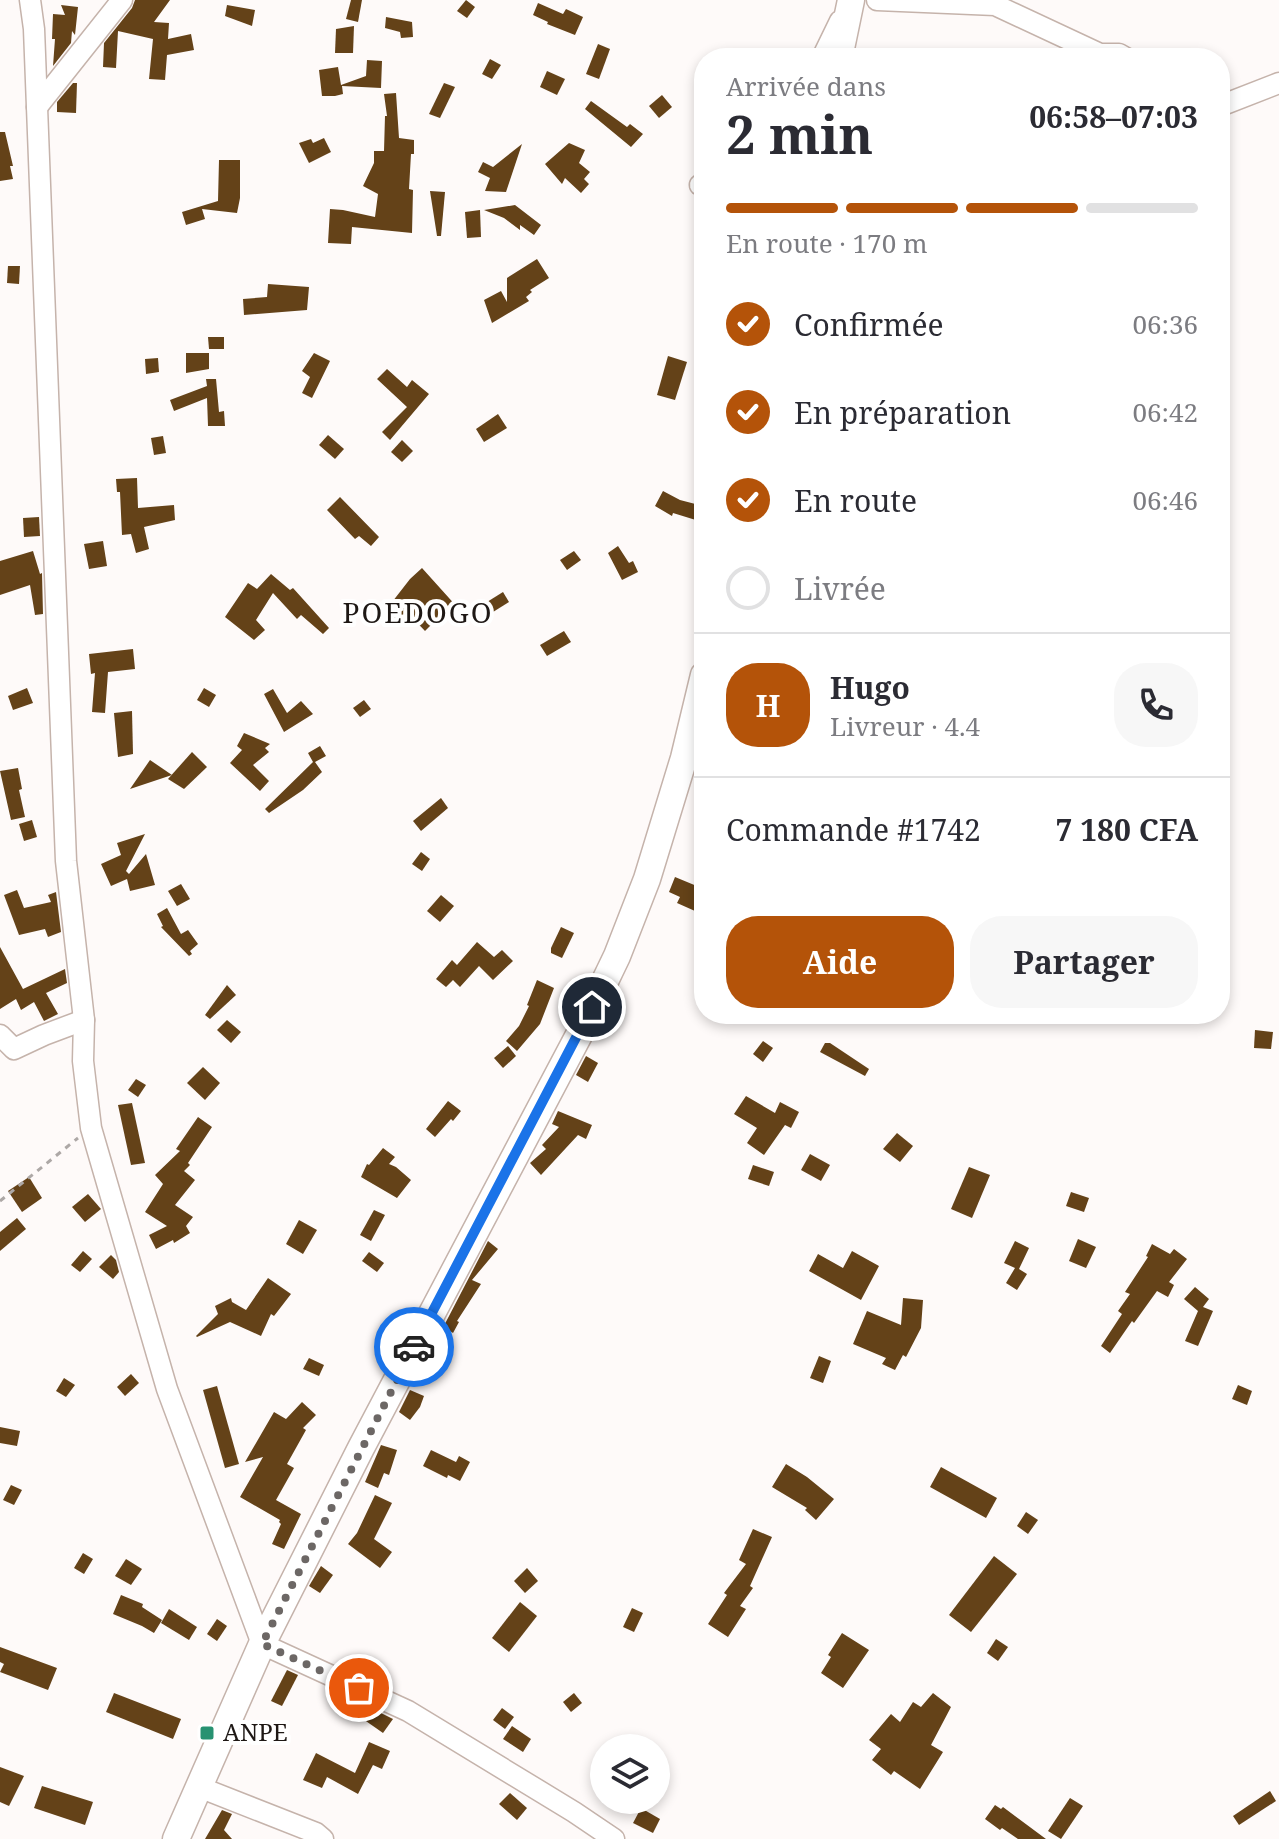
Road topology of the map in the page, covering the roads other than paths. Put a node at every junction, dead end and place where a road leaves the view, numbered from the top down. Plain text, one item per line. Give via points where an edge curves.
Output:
1 (30, 0) edge
2 (122, 0) edge
3 (851, 0) edge
4 (877, 0) edge
5 (827, 48) edge
6 (841, 48) edge
7 (1087, 48) edge
8 (1279, 83) edge
9 (1230, 102) edge
10 (37, 107) junction
11 (694, 716) edge
12 (84, 1020) junction
13 (0, 1035) edge
14 (262, 1644) junction
15 (199, 1787) junction
16 (176, 1839) edge
17 (323, 1839) edge
18 (614, 1839) edge

1 - 10 street
2 - 10 street
3 - 5 street
3 - 6 main road
4 - 7 street via 995,5
8 - 9 street
10 - 12 street via 66,861
11 - 14 main road via 647,879 617,956
12 - 13 street via 14,1049
12 - 14 street via 91,1128 167,1389
14 - 15 main road
14 - 18 street via 408,1711
15 - 16 main road
15 - 17 street

